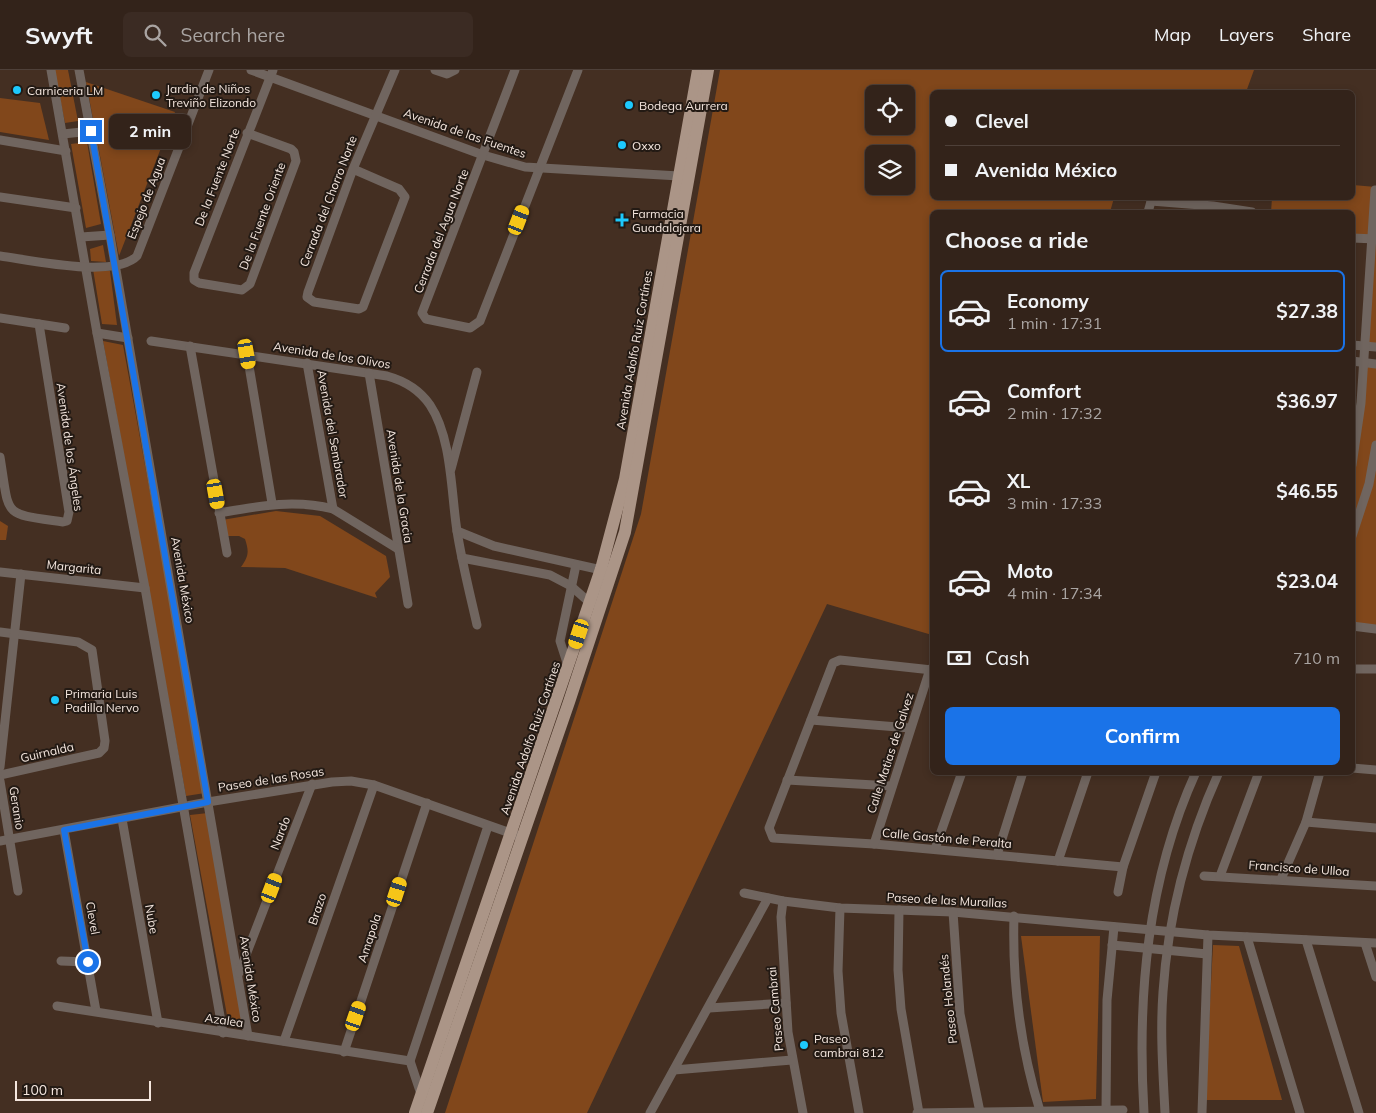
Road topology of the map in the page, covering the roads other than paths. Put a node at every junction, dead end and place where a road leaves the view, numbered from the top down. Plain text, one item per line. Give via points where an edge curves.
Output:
1 (51, 70) edge
2 (79, 70) edge
3 (209, 70) edge
4 (251, 70) edge
5 (395, 70) edge
6 (435, 70) edge
7 (455, 70) edge
8 (515, 70) edge
9 (578, 70) edge
10 (698, 70) edge
11 (708, 70) edge
12 (272, 74) edge
13 (375, 115) junction
14 (91, 131) junction
15 (247, 133) junction
16 (63, 134) junction
17 (0, 140) edge
18 (66, 151) junction
19 (483, 155) junction
20 (353, 168) junction
21 (538, 169) junction
22 (679, 176) junction
23 (1375, 190) edge
24 (0, 198) edge
25 (1158, 200) edge
26 (76, 208) junction
27 (1212, 209) edge
28 (1225, 210) edge
29 (110, 235) junction
30 (81, 237) junction
31 (1355, 238) edge
32 (1374, 239) edge
33 (0, 256) edge
34 (115, 265) junction
35 (87, 268) junction
36 (199, 284) joint
37 (0, 318) edge
38 (39, 324) junction
39 (65, 328) dead end
40 (97, 332) junction
41 (128, 338) junction
42 (151, 341) dead end
43 (1355, 345) edge
44 (190, 346) junction
45 (1366, 346) junction
46 (1376, 348) edge
47 (247, 354) junction
48 (1355, 361) edge
49 (1364, 362) junction
50 (307, 363) junction
51 (1376, 364) edge
52 (477, 372) dead end
53 (369, 373) junction
54 (1376, 445) edge
55 (1355, 446) edge
56 (0, 457) edge
57 (450, 474) junction
58 (272, 503) junction
59 (333, 509) junction
60 (220, 513) junction
61 (1355, 527) edge
62 (457, 531) junction
63 (398, 549) junction
64 (227, 553) dead end
65 (462, 558) junction
66 (576, 565) junction
67 (601, 569) junction
68 (0, 572) edge
69 (21, 574) junction
70 (571, 586) junction
71 (146, 588) junction
72 (597, 600) junction
73 (408, 604) dead end
74 (477, 625) dead end
75 (1355, 626) edge
76 (1374, 628) edge
77 (0, 632) edge
78 (14, 634) junction
79 (569, 666) junction
80 (1355, 669) edge
81 (1376, 669) edge
82 (930, 670) edge
83 (930, 673) edge
84 (811, 720) junction
85 (910, 728) junction
86 (0, 767) edge
87 (1355, 768) edge
88 (1376, 770) edge
89 (961, 775) edge
90 (1021, 775) edge
91 (1087, 775) edge
92 (1155, 775) edge
93 (1195, 775) edge
94 (1218, 775) edge
95 (1258, 775) edge
96 (1319, 775) edge
97 (0, 776) edge
98 (787, 780) junction
99 (0, 781) edge
100 (312, 784) junction
101 (374, 785) junction
102 (892, 786) junction
103 (208, 802) junction
104 (427, 803) junction
105 (184, 807) junction
106 (122, 819) junction
107 (1306, 822) junction
108 (488, 826) junction
109 (1376, 828) edge
110 (64, 830) junction
111 (517, 835) junction
112 (5, 840) edge
113 (874, 844) junction
114 (935, 849) junction
115 (997, 855) junction
116 (1058, 861) junction
117 (1123, 867) junction
118 (1204, 876) dead end
119 (1220, 876) junction
120 (1281, 879) junction
121 (1376, 886) edge
122 (18, 891) dead end
123 (1118, 892) dead end
124 (744, 893) dead end
125 (768, 898) junction
126 (783, 901) junction
127 (840, 908) junction
128 (899, 910) junction
129 (954, 912) junction
130 (1014, 916) junction
131 (1114, 926) junction
132 (1150, 930) junction
133 (1170, 932) junction
134 (1208, 935) junction
135 (1247, 937) junction
136 (1306, 940) junction
137 (1365, 943) junction
138 (1376, 943) edge
139 (1112, 945) junction
140 (1147, 948) junction
141 (1167, 950) junction
142 (1207, 954) junction
143 (61, 961) dead end
144 (88, 962) junction
145 (238, 974) junction
146 (1376, 977) edge
147 (786, 1003) junction
148 (57, 1006) dead end
149 (709, 1008) junction
150 (96, 1012) junction
151 (158, 1022) junction
152 (223, 1033) junction
153 (248, 1036) junction
154 (284, 1041) junction
155 (344, 1052) junction
156 (792, 1060) junction
157 (410, 1061) junction
158 (674, 1070) junction
159 (422, 1096) junction
160 (1123, 1110) dead end
161 (1040, 1111) junction
162 (1106, 1111) junction
163 (980, 1112) edge
164 (416, 1113) edge
165 (426, 1113) edge
166 (650, 1113) edge
167 (803, 1113) edge
168 (860, 1113) edge
169 (918, 1113) edge
170 (1144, 1113) edge
171 (1165, 1113) edge
172 (1202, 1113) edge
173 (1300, 1113) edge
174 (1359, 1113) edge

1 - 16 street
2 - 14 street, Avenida México
3 - 34 street, Espejo de Agua via 136,256 131,262
4 - 12 street, Avenida de las Fuentes
5 - 13 street, Cerrada del Chorro Norte
6 - 7 street via 447,74
8 - 19 street, Cerrada del Agua Norte
9 - 21 street
10 - 22 main road, Avenida Adolfo Ruiz Cortínes
11 - 72 main road via 625,532
12 - 13 street, Avenida de las Fuentes
12 - 15 street, De la Fuente Norte
13 - 19 street, Avenida de las Fuentes
13 - 20 street, Cerrada del Chorro Norte
14 - 16 street
14 - 29 street, Avenida México
15 - 36 street, De la Fuente Norte via 194,273 194,280
15 - 36 street, De la Fuente Oriente via 291,149 296,156 252,280 242,290
16 - 18 street
17 - 18 street
18 - 26 street
19 - 21 street, Avenida de las Fuentes
19 - 21 street, Cerrada del Agua Norte via 423,316 470,328 480,321
20 - 20 street, Cerrada del Chorro Norte via 399,189 405,197 361,308 314,302 307,297
21 - 22 street, Avenida de las Fuentes
22 - 67 main road, Avenida Adolfo Ruiz Cortínes via 624,479
23 - 32 street
24 - 26 street
25 - 27 street
26 - 30 street
27 - 28 street
29 - 30 street
29 - 34 street, Avenida México
30 - 35 street
31 - 32 street
32 - 45 street
33 - 35 street, Espejo de Agua
34 - 35 street, Espejo de Agua
34 - 41 street, Avenida México
35 - 40 street
37 - 38 street
38 - 39 street
38 - 56 street, Avenida de los Ángeles via 69,512 67,521 19,516 12,511
40 - 41 street
40 - 71 street
41 - 103 street, Avenida México
42 - 44 street, Avenida de los Olivos
43 - 45 street
44 - 47 street, Avenida de los Olivos
44 - 60 street
45 - 46 street
45 - 49 street
47 - 50 street, Avenida de los Olivos
47 - 58 street
48 - 49 street
49 - 51 street
49 - 55 street
50 - 53 street, Avenida de los Olivos
50 - 59 street, Avenida del Sembrador
52 - 57 street
53 - 57 street, Avenida de los Olivos via 403,380 420,392 440,427
53 - 63 street, Avenida de la Gracia
54 - 61 street via 1369,484
57 - 62 street, Avenida de los Olivos
58 - 59 street
58 - 60 street
59 - 63 street
60 - 64 street
62 - 65 street, Avenida de los Olivos
62 - 66 street via 494,546
63 - 73 street, Avenida de la Gracia
65 - 70 street via 538,572
65 - 74 street, Avenida de los Olivos
66 - 67 street
66 - 70 street
67 - 72 main road, Avenida Adolfo Ruiz Cortínes
68 - 69 street, Margarita
69 - 71 street, Margarita
69 - 78 street
70 - 72 street
70 - 79 street via 560,641
71 - 105 street
72 - 79 main road, Avenida Adolfo Ruiz Cortínes
72 - 111 main road via 587,649
75 - 76 street
77 - 78 street
78 - 86 street
78 - 97 street, Guirnalda via 78,642 92,650 105,741 99,753
79 - 111 main road, Avenida Adolfo Ruiz Cortínes
80 - 81 street
82 - 84 street via 840,660 832,666
83 - 85 street, Calle Matias de Galvez
84 - 85 street
84 - 98 street
85 - 102 street, Calle Matias de Galvez
87 - 88 street
89 - 114 street
90 - 115 street
91 - 116 street
92 - 117 street
93 - 132 street via 1163,864
94 - 133 street via 1182,877
95 - 119 street
96 - 107 street
98 - 102 street
98 - 113 street, Calle Gastón de Peralta via 769,828 770,835 776,839
99 - 112 street, Geranio
100 - 101 street, Paseo de las Rosas via 351,781
100 - 103 street, Paseo de las Rosas
100 - 145 street, Nardo
101 - 104 street, Paseo de las Rosas
101 - 154 street, Brazo
102 - 113 street, Calle Matias de Galvez
103 - 105 street, Paseo de las Rosas
103 - 145 street, Avenida México
104 - 108 street, Paseo de las Rosas
104 - 155 street, Amapola
105 - 106 street, Paseo de las Rosas
105 - 152 street
106 - 110 street, Paseo de las Rosas
106 - 151 street, Nube
107 - 109 street
107 - 120 street
108 - 111 street, Paseo de las Rosas
108 - 157 street
110 - 112 street, Paseo de las Rosas
110 - 144 street, Clevel
111 - 159 main road, Avenida Adolfo Ruiz Cortínes
111 - 165 main road
112 - 122 street, Geranio
113 - 114 street, Calle Gastón de Peralta
114 - 115 street, Calle Gastón de Peralta
115 - 116 street, Calle Gastón de Peralta
116 - 117 street, Calle Gastón de Peralta
117 - 123 street
118 - 119 street, Francisco de Ulloa
119 - 120 street, Francisco de Ulloa
120 - 121 street, Francisco de Ulloa
124 - 125 street, Paseo de las Murallas
125 - 126 street, Paseo de las Murallas
125 - 149 street
126 - 127 street, Paseo de las Murallas
126 - 147 street, Paseo Cambrai
127 - 128 street, Paseo de las Murallas
127 - 168 street via 838,971 841,1013
128 - 129 street, Paseo de las Murallas
128 - 169 street via 901,1009
129 - 130 street, Paseo de las Murallas
129 - 163 street, Paseo Holandés via 960,1014
130 - 131 street, Paseo de las Murallas
130 - 161 street via 1016,1005
131 - 132 street, Paseo de las Murallas
131 - 139 street
132 - 133 street, Paseo de las Murallas
132 - 140 street
133 - 134 street, Paseo de las Murallas
133 - 141 street
134 - 135 street, Paseo de las Murallas
134 - 142 street
135 - 136 street, Paseo de las Murallas
135 - 173 street
136 - 137 street, Paseo de las Murallas
136 - 174 street
137 - 138 street, Paseo de las Murallas
137 - 146 street
139 - 140 street
139 - 162 street
140 - 141 street
140 - 170 street via 1142,1013
141 - 142 street
141 - 171 street via 1162,1028
142 - 172 street
143 - 144 street
144 - 150 street, Clevel
145 - 153 street, Avenida México
147 - 149 street
147 - 156 street, Paseo Cambrai
148 - 150 street, Azalea
149 - 158 street
150 - 151 street, Azalea
151 - 152 street, Azalea
152 - 153 street, Azalea
153 - 154 street, Azalea
154 - 155 street, Azalea
155 - 157 street, Azalea
156 - 158 street
156 - 167 street, Paseo Cambrai
157 - 159 street
158 - 166 street
159 - 164 main road, Avenida Adolfo Ruiz Cortínes
160 - 162 street
161 - 162 street
161 - 163 street
163 - 169 street

